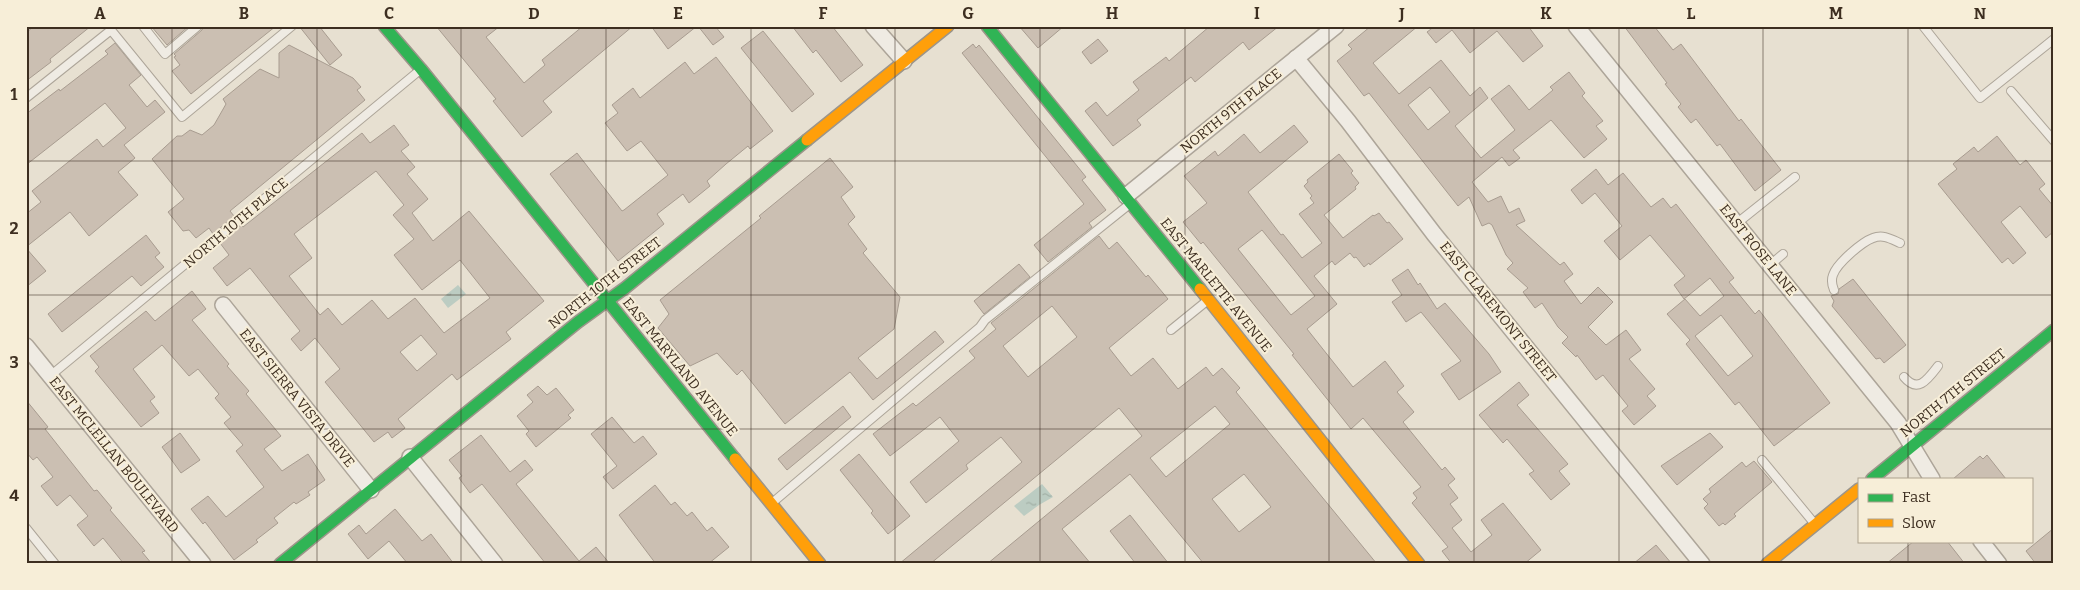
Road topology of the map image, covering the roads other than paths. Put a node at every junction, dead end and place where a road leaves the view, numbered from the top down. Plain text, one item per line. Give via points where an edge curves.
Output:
1 (143, 26) edge
2 (198, 26) edge
3 (292, 26) edge
4 (873, 26) edge
5 (948, 26) edge
6 (987, 26) edge
7 (1336, 26) edge
8 (1576, 26) edge
9 (1923, 26) edge
10 (392, 29) edge
11 (2054, 39) edge
12 (1296, 58) junction
13 (904, 61) junction
14 (421, 69) junction
15 (2011, 91) dead end
16 (26, 98) edge
17 (2054, 141) edge
18 (1795, 177) dead end
19 (1129, 200) junction
20 (1736, 224) junction
21 (1900, 243) dead end
22 (1783, 254) dead end
23 (1770, 265) junction
24 (1834, 290) dead end
25 (1208, 299) junction
26 (607, 300) junction
27 (223, 305) dead end
28 (1171, 330) dead end
29 (2054, 330) edge
30 (26, 346) edge
31 (1938, 366) dead end
32 (50, 376) junction
33 (1904, 377) dead end
34 (1912, 446) junction
35 (410, 457) junction
36 (1762, 460) dead end
37 (1873, 478) edge
38 (1931, 478) edge
39 (371, 490) junction
40 (1858, 490) edge
41 (772, 503) junction
42 (1816, 524) junction
43 (26, 528) edge
44 (1982, 542) edge
45 (55, 564) edge
46 (203, 564) edge
47 (280, 564) edge
48 (495, 564) edge
49 (820, 564) edge
50 (1419, 564) edge
51 (1702, 564) edge
52 (1767, 564) edge
53 (1999, 564) edge

1 - 2 lane via 165,54
3 - 16 lane via 182,117 111,30
4 - 13 street
5 - 13 street, NORTH 10TH STREET
6 - 19 street, EAST MARLETTE AVENUE
7 - 12 street, NORTH 9TH PLACE
8 - 20 street, EAST ROSE LANE
9 - 11 lane via 1980,98
10 - 14 street, EAST MARYLAND AVENUE
12 - 19 street, NORTH 9TH PLACE
12 - 51 street, EAST CLAREMONT STREET via 1434,234
13 - 26 street, NORTH 10TH STREET
14 - 26 street, EAST MARYLAND AVENUE
14 - 32 lane, NORTH 10TH PLACE
15 - 17 lane
18 - 20 lane
19 - 25 street, EAST MARLETTE AVENUE
19 - 41 lane
20 - 23 street, EAST ROSE LANE
21 - 24 lane via 1884,236 1873,237 1840,264 1833,275
22 - 23 lane
23 - 34 street, EAST ROSE LANE via 1898,423
25 - 28 lane
25 - 50 street, EAST MARLETTE AVENUE
26 - 35 street, NORTH 10TH STREET
26 - 41 street, EAST MARYLAND AVENUE
27 - 39 street, EAST SIERRA VISTA DRIVE
29 - 34 street, NORTH 7TH STREET
30 - 32 street, EAST MCLELLAN BOULEVARD
31 - 33 lane via 1917,385 1910,384
32 - 46 street, EAST MCLELLAN BOULEVARD
34 - 37 street, NORTH 7TH STREET
34 - 38 street, EAST ROSE LANE
35 - 39 street, NORTH 10TH STREET
35 - 48 street
36 - 42 lane
39 - 47 street, NORTH 10TH STREET
40 - 42 street
41 - 49 street, EAST MARYLAND AVENUE
42 - 52 street
43 - 45 lane
44 - 53 street

